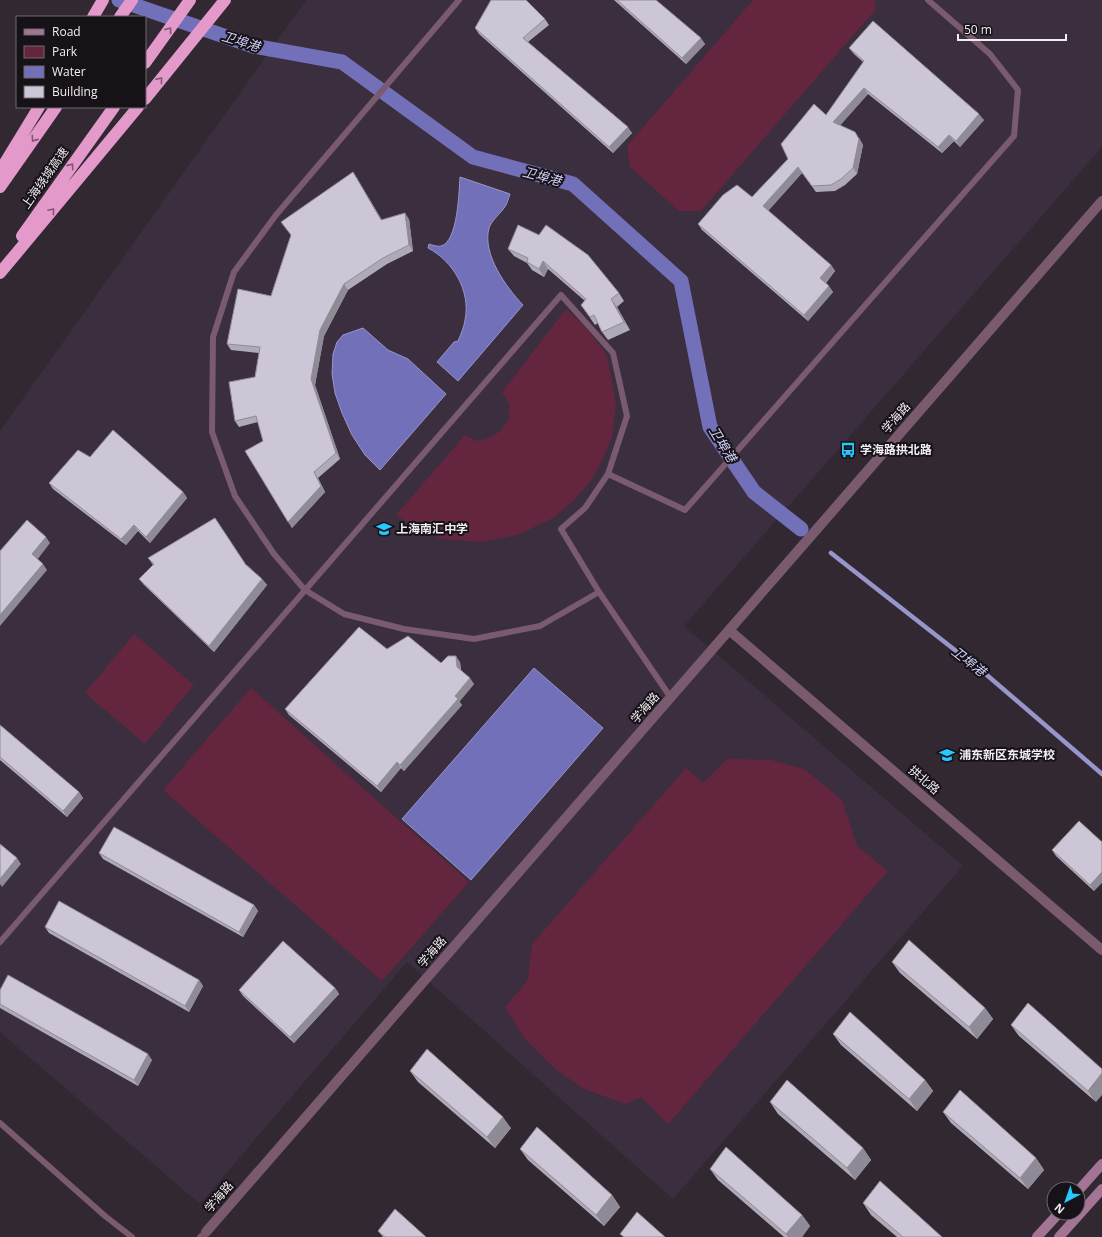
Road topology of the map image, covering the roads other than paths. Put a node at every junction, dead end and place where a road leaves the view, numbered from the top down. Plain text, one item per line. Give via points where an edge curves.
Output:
1 (103, 0) edge
2 (132, 0) edge
3 (225, 0) edge
4 (459, 0) edge
5 (928, 0) edge
6 (188, 3) edge
7 (94, 16) edge
8 (121, 16) edge
9 (148, 58) edge
10 (146, 98) edge
11 (38, 108) edge
12 (55, 108) edge
13 (113, 108) edge
14 (137, 108) edge
15 (0, 171) edge
16 (0, 188) edge
17 (1102, 201) edge
18 (0, 266) edge
19 (0, 273) edge
20 (608, 474) junction
21 (305, 590) junction
22 (599, 592) junction
23 (729, 630) junction
24 (671, 698) junction
25 (0, 942) edge
26 (1102, 950) edge
27 (0, 1123) edge
28 (1102, 1164) edge
29 (1086, 1182) edge
30 (1102, 1189) edge
31 (1052, 1221) edge
32 (203, 1234) edge
33 (132, 1237) edge
34 (1037, 1237) edge
35 (1059, 1237) edge

1 - 7 highway
2 - 8 highway
10 -> 3 highway
4 - 21 lane via 276,215 234,272 213,337 212,432 234,496 274,554
5 - 20 lane via 990,54 1018,90 1014,136 685,510
9 -> 6 highway
11 - 15 highway
12 -> 16 highway
18 -> 13 highway, 上海绕城高速
19 -> 14 highway
17 - 23 street, 学海路
20 - 21 lane via 627,416 613,353 561,295
20 - 22 lane via 585,508 561,529
21 - 22 lane via 344,614 404,629 474,639 540,626
21 - 25 lane
22 - 24 lane
23 - 24 street, 学海路
23 - 26 street, 拱北路
24 - 32 street, 学海路
27 - 33 lane
28 - 29 main road
30 - 35 main road
31 - 34 main road

